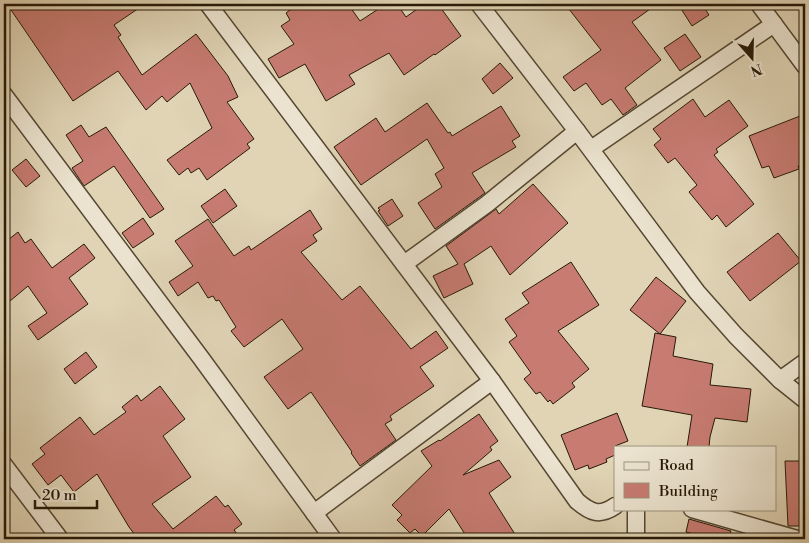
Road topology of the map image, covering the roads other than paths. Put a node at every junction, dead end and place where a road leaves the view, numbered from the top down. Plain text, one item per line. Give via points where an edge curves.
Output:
1 (208, 4) edge
2 (479, 4) edge
3 (759, 4) edge
4 (774, 24) junction
5 (805, 66) edge
6 (4, 95) edge
7 (578, 130) junction
8 (591, 149) junction
9 (404, 264) junction
10 (805, 362) edge
11 (780, 380) junction
12 (492, 381) junction
13 (805, 400) edge
14 (4, 465) edge
15 (614, 507) edge
16 (636, 510) edge
17 (696, 510) edge
18 (314, 513) junction
19 (60, 539) edge
20 (333, 539) edge
21 (636, 539) edge
22 (797, 539) edge

1 - 9 street
2 - 7 street
3 - 4 street
4 - 5 street
4 - 8 street
6 - 18 street
7 - 8 street
7 - 9 street via 487,204
8 - 11 street via 697,292
9 - 12 street
10 - 11 street
11 - 13 street
12 - 15 street via 577,500 598,513
12 - 18 street
14 - 19 street
16 - 21 street
17 - 22 street
18 - 20 street

